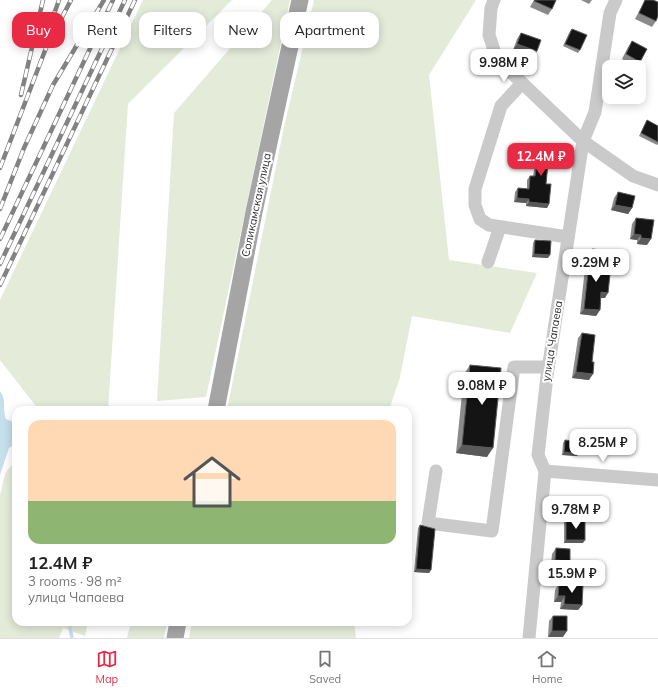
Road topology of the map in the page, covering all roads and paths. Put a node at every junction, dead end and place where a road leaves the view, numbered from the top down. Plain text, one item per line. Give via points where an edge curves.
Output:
1 (300, 0) edge
2 (494, 0) edge
3 (616, 0) edge
4 (522, 83) junction
5 (583, 141) junction
6 (658, 185) edge
7 (500, 227) junction
8 (568, 237) junction
9 (488, 262) dead end
10 (548, 367) junction
11 (217, 406) edge
12 (436, 471) dead end
13 (545, 471) junction
14 (658, 480) edge
15 (177, 626) edge
16 (175, 638) edge
17 (529, 638) edge

1 - 11 main road, Соликамская улица via 254,212
2 - 4 street via 489,35 497,59
3 - 5 street, улица Чапаева via 610,13 595,112
4 - 5 street
4 - 7 street via 501,106 475,189 475,205 480,219 489,225
5 - 6 street via 633,176
5 - 8 street, улица Чапаева
7 - 8 street
7 - 9 street
8 - 10 street, улица Чапаева
10 - 12 street via 514,367 492,531 428,523
10 - 13 street, улица Чапаева via 538,454
13 - 14 street
13 - 17 street, улица Чапаева
15 - 16 main road

